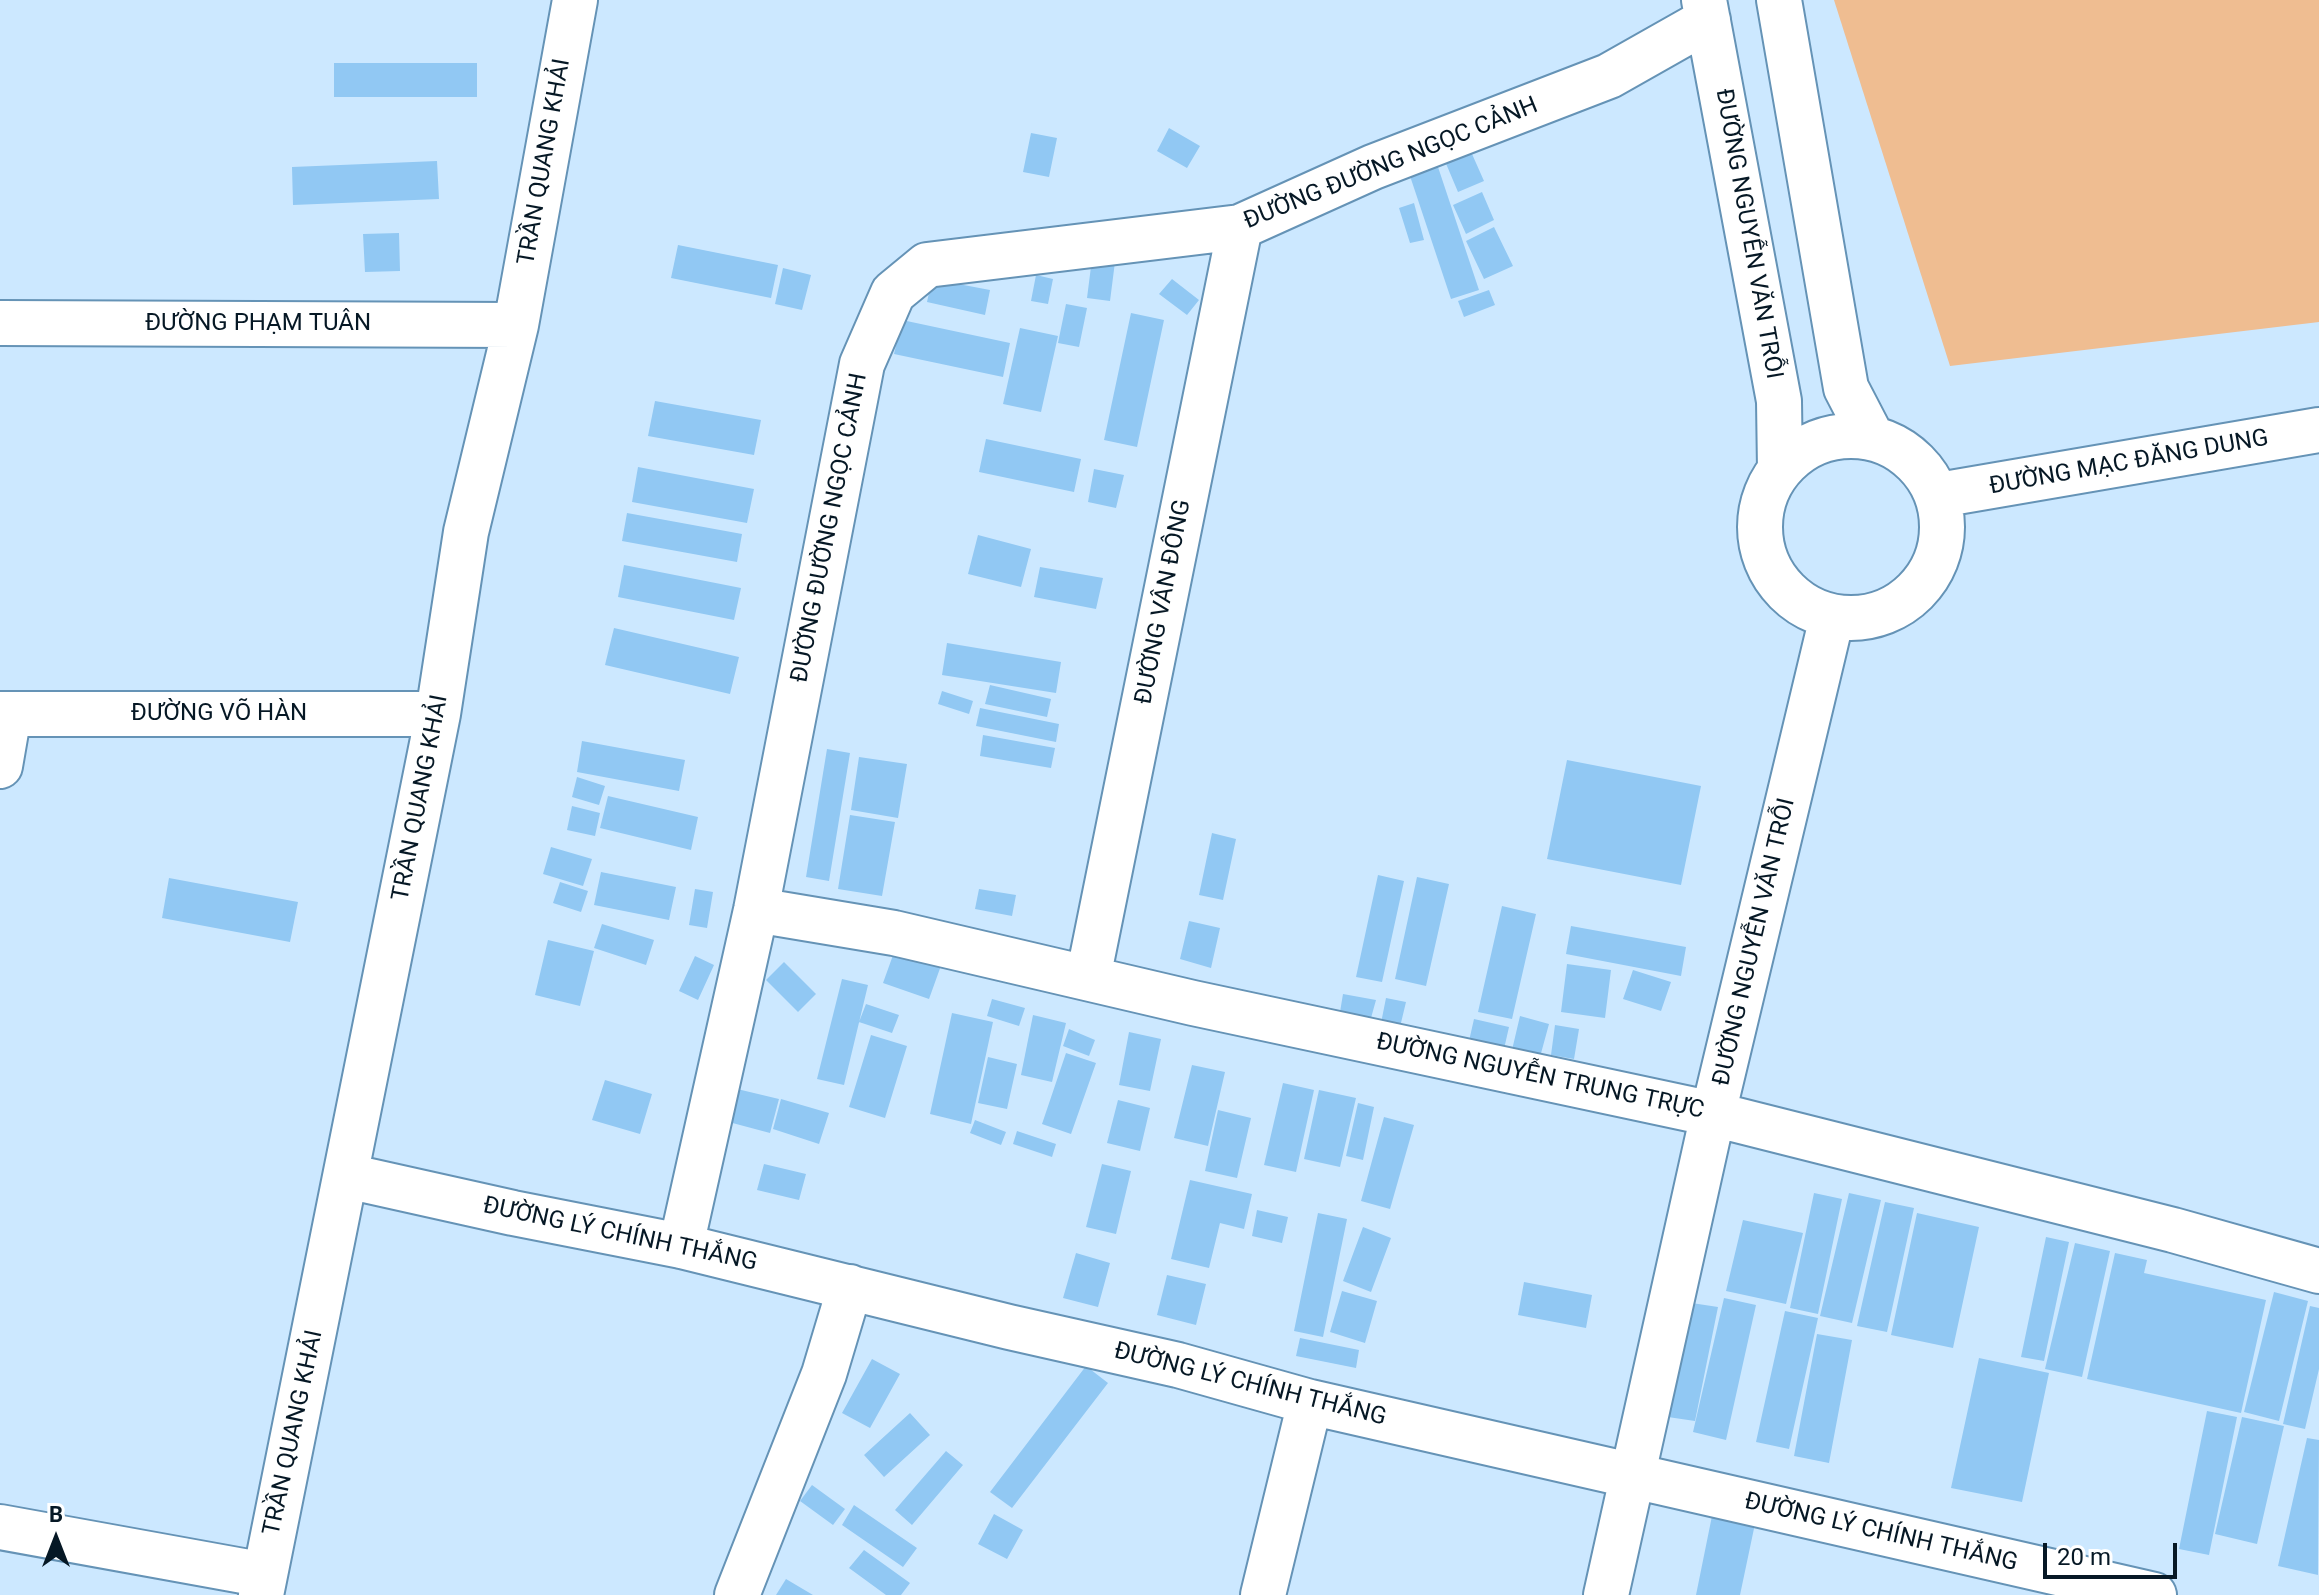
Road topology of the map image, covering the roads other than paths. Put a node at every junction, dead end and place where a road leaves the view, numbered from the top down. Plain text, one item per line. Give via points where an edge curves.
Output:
1 (575, 0) edge
2 (1779, 0) edge
3 (1706, 10) edge
4 (1240, 227) junction
5 (0, 323) edge
6 (516, 325) junction
7 (2319, 430) edge
8 (1872, 438) junction
9 (1780, 470) junction
10 (1939, 495) junction
11 (1832, 617) junction
12 (4, 714) edge
13 (438, 714) junction
14 (0, 766) edge
15 (756, 910) junction
16 (1088, 978) junction
17 (1713, 1114) junction
18 (347, 1176) junction
19 (681, 1246) junction
20 (2319, 1271) edge
21 (850, 1287) junction
22 (1310, 1402) junction
23 (1634, 1476) junction
24 (0, 1527) edge
25 (263, 1585) edge
26 (737, 1595) edge
27 (1263, 1595) edge
28 (1606, 1595) edge
29 (2154, 1595) edge

1 - 6 street, TRẦN QUANG KHẢI
2 - 8 street via 1846,388
3 - 4 street, ĐƯỜNG ĐƯỜNG NGỌC CẢNH via 1609,76 1373,167
3 - 9 street, ĐƯỜNG NGUYỄN VĂN TRỖI via 1779,401
4 - 15 street, ĐƯỜNG ĐƯỜNG NGỌC CẢNH via 927,265 893,293 862,364
4 - 16 street, ĐƯỜNG VÂN ĐÔNG
5 - 6 street, ĐƯỜNG PHẠM TUÂN
6 - 13 street, TRẦN QUANG KHẢI via 466,532
7 - 10 street, ĐƯỜNG MẠC ĐĂNG DUNG
8 - 9 street via 1825,438 1794,454
8 - 10 street via 1893,444 1921,465
9 - 11 street via 1760,513 1761,548 1775,579 1800,604
10 - 11 street via 1944,534 1933,571 1907,601 1871,617
11 - 17 street, ĐƯỜNG NGUYỄN VĂN TRỖI
12 - 13 street, ĐƯỜNG VÕ HÀN
12 - 14 street
13 - 18 street, TRẦN QUANG KHẢI
15 - 16 street, ĐƯỜNG NGUYỄN TRUNG TRỰC via 894,933
15 - 19 street, ĐƯỜNG ĐƯỜNG NGỌC CẢNH
16 - 17 street, ĐƯỜNG NGUYỄN TRUNG TRỰC
17 - 20 street, ĐƯỜNG NGUYỄN TRUNG TRỰC
17 - 23 street, ĐƯỜNG NGUYỄN VĂN TRỖI
18 - 19 street, ĐƯỜNG LÝ CHÍNH THẮNG
18 - 25 street, TRẦN QUANG KHẢI
19 - 21 street, ĐƯỜNG LÝ CHÍNH THẮNG
21 - 22 street, ĐƯỜNG LÝ CHÍNH THẮNG
21 - 26 street via 824,1374
22 - 23 street, ĐƯỜNG LÝ CHÍNH THẮNG
22 - 27 street
23 - 28 street, ĐƯỜNG NGUYỄN VĂN TRỖI
23 - 29 street, ĐƯỜNG LÝ CHÍNH THẮNG
24 - 25 street

